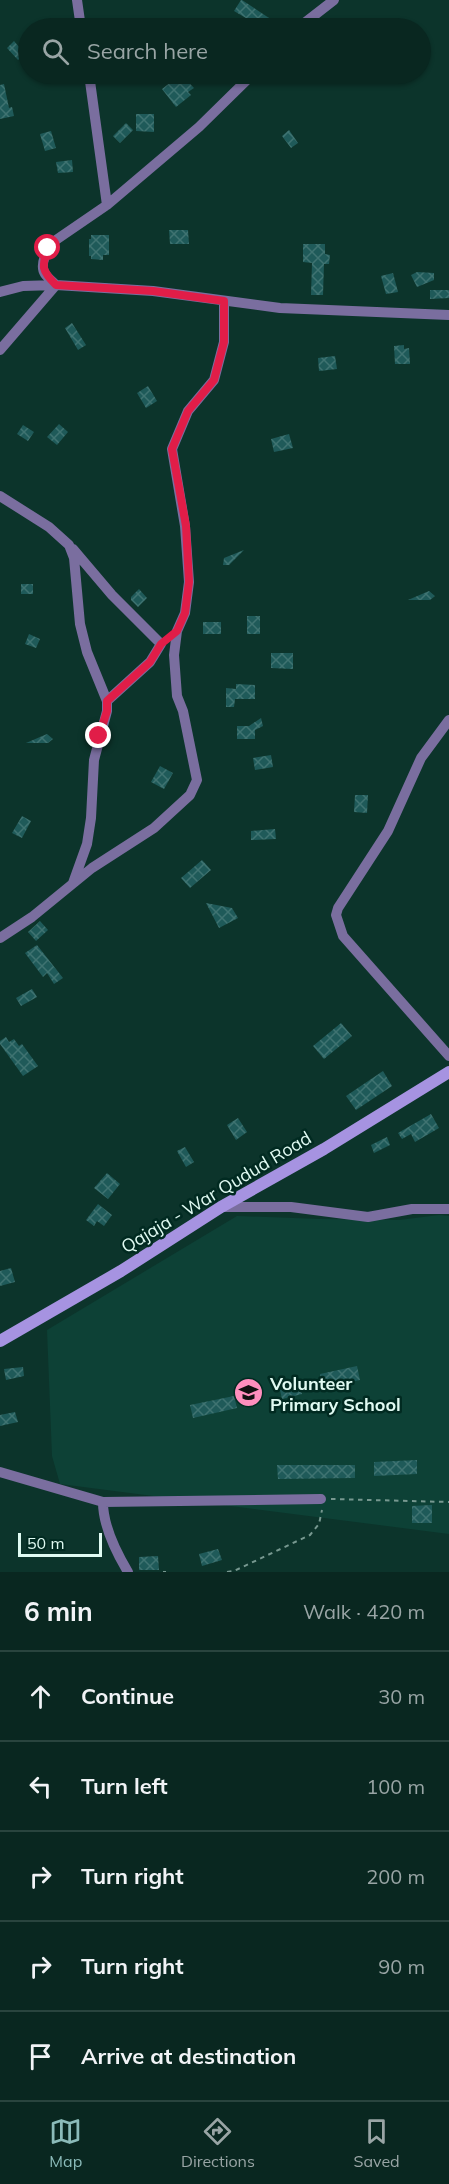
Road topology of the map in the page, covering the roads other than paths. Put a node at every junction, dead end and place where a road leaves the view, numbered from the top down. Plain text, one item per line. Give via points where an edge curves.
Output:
1 (77, 0) edge
2 (334, 0) edge
3 (80, 18) edge
4 (311, 18) edge
5 (90, 84) edge
6 (243, 84) edge
7 (107, 205) junction
8 (56, 285) junction
9 (0, 292) edge
10 (224, 301) junction
11 (449, 315) edge
12 (0, 350) edge
13 (0, 496) edge
14 (69, 545) junction
15 (177, 631) junction
16 (161, 644) junction
17 (107, 701) junction
18 (449, 720) edge
19 (73, 883) junction
20 (0, 938) edge
21 (449, 1056) edge
22 (449, 1072) edge
23 (222, 1207) junction
24 (449, 1209) edge
25 (0, 1341) edge
26 (0, 1472) edge
27 (321, 1499) road end
28 (102, 1502) junction
29 (128, 1572) edge

1 - 3 street
2 - 4 street
5 - 7 street
6 - 7 street
7 - 8 street via 48,248 44,273
8 - 9 street via 23,286
8 - 10 street via 153,291
8 - 12 street
10 - 11 street via 280,308
10 - 15 street via 224,342 214,380 188,411 172,449 186,526 189,582 185,613
13 - 14 street
14 - 16 street
14 - 17 street via 75,558 87,652
15 - 16 street
15 - 19 street via 177,696 197,780 190,795 154,828
16 - 17 street via 150,662
17 - 19 street via 94,760 87,844
18 - 21 street via 421,758 388,831 336,915 344,936
19 - 20 street
22 - 23 street, Qajaja - War Qudud Road
23 - 24 street via 291,1207 368,1217 412,1209
23 - 25 street, Qajaja - War Qudud Road
26 - 28 street
27 - 28 street
28 - 29 street via 102,1516

